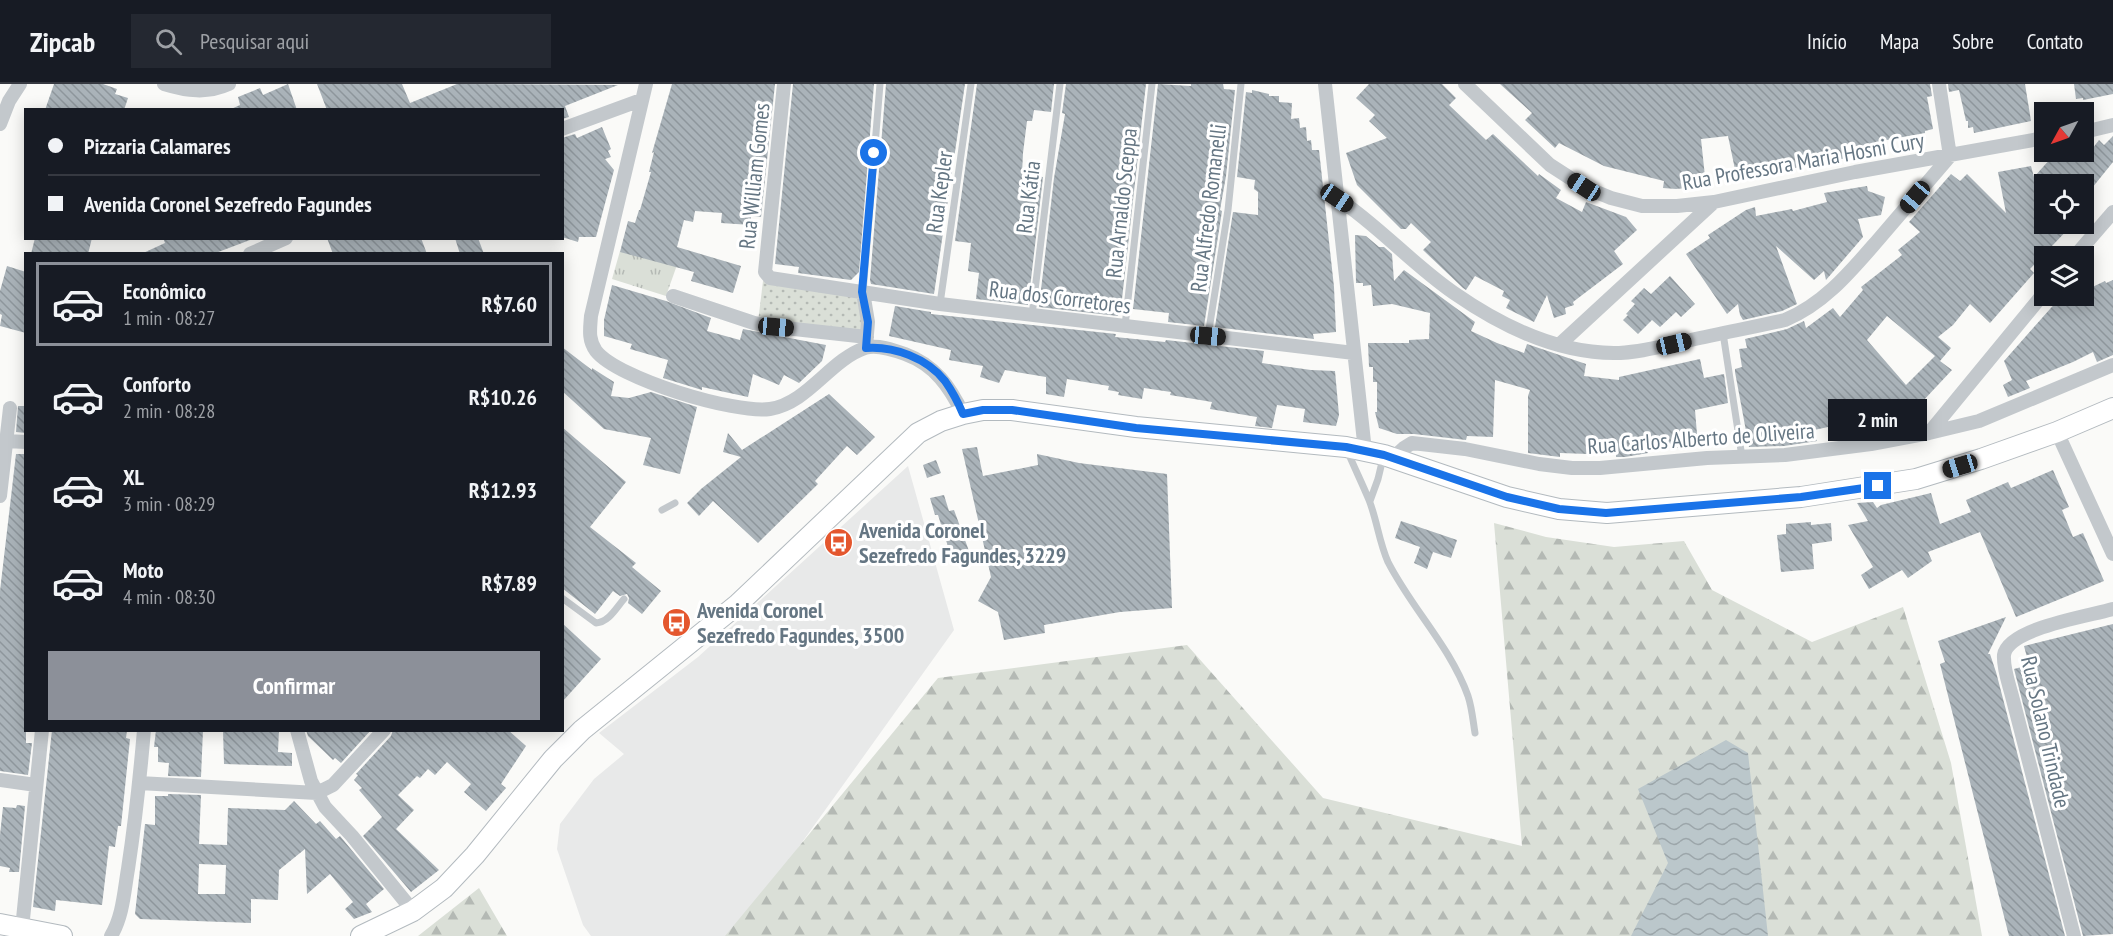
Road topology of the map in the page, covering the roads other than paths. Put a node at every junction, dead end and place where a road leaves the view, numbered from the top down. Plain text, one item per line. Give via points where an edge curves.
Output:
1 (20, 84) edge
2 (164, 84) edge
3 (230, 84) edge
4 (646, 84) edge
5 (784, 84) edge
6 (880, 84) edge
7 (971, 84) edge
8 (1060, 84) edge
9 (1152, 84) edge
10 (1241, 84) edge
11 (1325, 84) edge
12 (1465, 84) edge
13 (1939, 84) edge
14 (641, 100) junction
15 (0, 124) edge
16 (2113, 126) edge
17 (564, 128) edge
18 (2094, 130) edge
19 (2034, 140) edge
20 (1950, 156) junction
21 (1337, 198) junction
22 (1714, 202) junction
23 (2113, 212) edge
24 (282, 240) edge
25 (2084, 246) edge
26 (254, 252) edge
27 (765, 272) joint
28 (862, 292) junction
29 (673, 296) dead end
30 (940, 304) junction
31 (2034, 305) edge
32 (1032, 315) junction
33 (1125, 327) junction
34 (1723, 333) junction
35 (1208, 336) junction
36 (867, 342) junction
37 (1559, 345) junction
38 (1354, 353) junction
39 (2113, 365) edge
40 (10, 408) dead end
41 (2113, 408) edge
42 (963, 414) junction
43 (2057, 432) junction
44 (1929, 433) junction
45 (6, 441) junction
46 (24, 442) edge
47 (1355, 449) junction
48 (1389, 456) junction
49 (1742, 457) junction
50 (0, 496) edge
51 (1370, 501) junction
52 (675, 502) dead end
53 (662, 510) dead end
54 (2113, 554) edge
55 (564, 599) edge
56 (624, 599) dead end
57 (2113, 609) edge
58 (42, 732) edge
59 (144, 732) edge
60 (298, 732) edge
61 (382, 732) edge
62 (1475, 733) dead end
63 (0, 780) edge
64 (139, 783) junction
65 (36, 785) junction
66 (317, 794) junction
67 (413, 911) junction
68 (0, 924) edge
69 (22, 929) junction
70 (62, 936) edge
71 (111, 936) edge
72 (361, 936) edge
73 (2074, 936) edge

1 - 15 street
2 - 3 street via 193,92
4 - 14 street
5 - 27 street, Rua William Gomes
6 - 28 lane
7 - 30 lane, Rua Kepler
8 - 32 lane, Rua Kátia
9 - 33 lane, Rua Arnaldo Sceppa
10 - 35 lane, Rua Alfredo Romanelli via 1228,210
11 - 21 street
12 - 22 street, Rua Professora Maria Hosni Cury via 1550,165 1584,187 1642,206
13 - 20 street
14 - 17 street
14 - 36 street via 591,316 590,337 598,353 658,385 726,405 768,409 790,402
16 - 18 street
19 - 20 street, Rua Professora Maria Hosni Cury
20 - 22 street, Rua Professora Maria Hosni Cury
20 - 34 street via 1864,256 1818,302 1785,320
21 - 37 street via 1453,292 1527,335
21 - 38 street
22 - 37 street
23 - 25 street
24 - 26 street
27 - 28 street, Rua dos Corretores via 770,278
28 - 30 street, Rua dos Corretores
28 - 36 street via 867,309
29 - 36 street via 754,323
30 - 32 street, Rua dos Corretores
31 - 44 street
32 - 33 street, Rua dos Corretores
33 - 35 street, Rua dos Corretores
34 - 37 street via 1615,353
34 - 49 lane
35 - 38 street, Rua dos Corretores
36 - 42 street via 924,363 943,379
38 - 47 street
39 - 44 street, Rua Carlos Alberto de Oliveira via 1979,421
40 - 45 street
41 - 43 main road
42 - 47 main road via 1012,410 1136,428
42 - 67 main road via 918,433 738,604 582,730 553,759 475,855 444,888
43 - 48 main road via 1916,479 1801,497 1606,513 1559,509 1507,497
43 - 54 street
44 - 49 street, Rua Carlos Alberto de Oliveira via 1796,454
45 - 46 street
45 - 50 street
47 - 48 main road
47 - 51 lane
48 - 49 street, Rua Carlos Alberto de Oliveira via 1412,444 1572,468
48 - 51 lane
51 - 62 lane via 1387,560 1457,669 1470,699
52 - 53 lane
55 - 56 lane via 596,623 607,619
57 - 73 street, Rua Solano Trindade via 2037,629 2009,644 2004,655
58 - 65 street
59 - 64 street
60 - 66 street
61 - 66 street via 333,785
63 - 65 street
64 - 66 street
64 - 71 street via 122,907
65 - 69 street
66 - 67 street
67 - 72 main road
68 - 69 main road
69 - 70 main road

